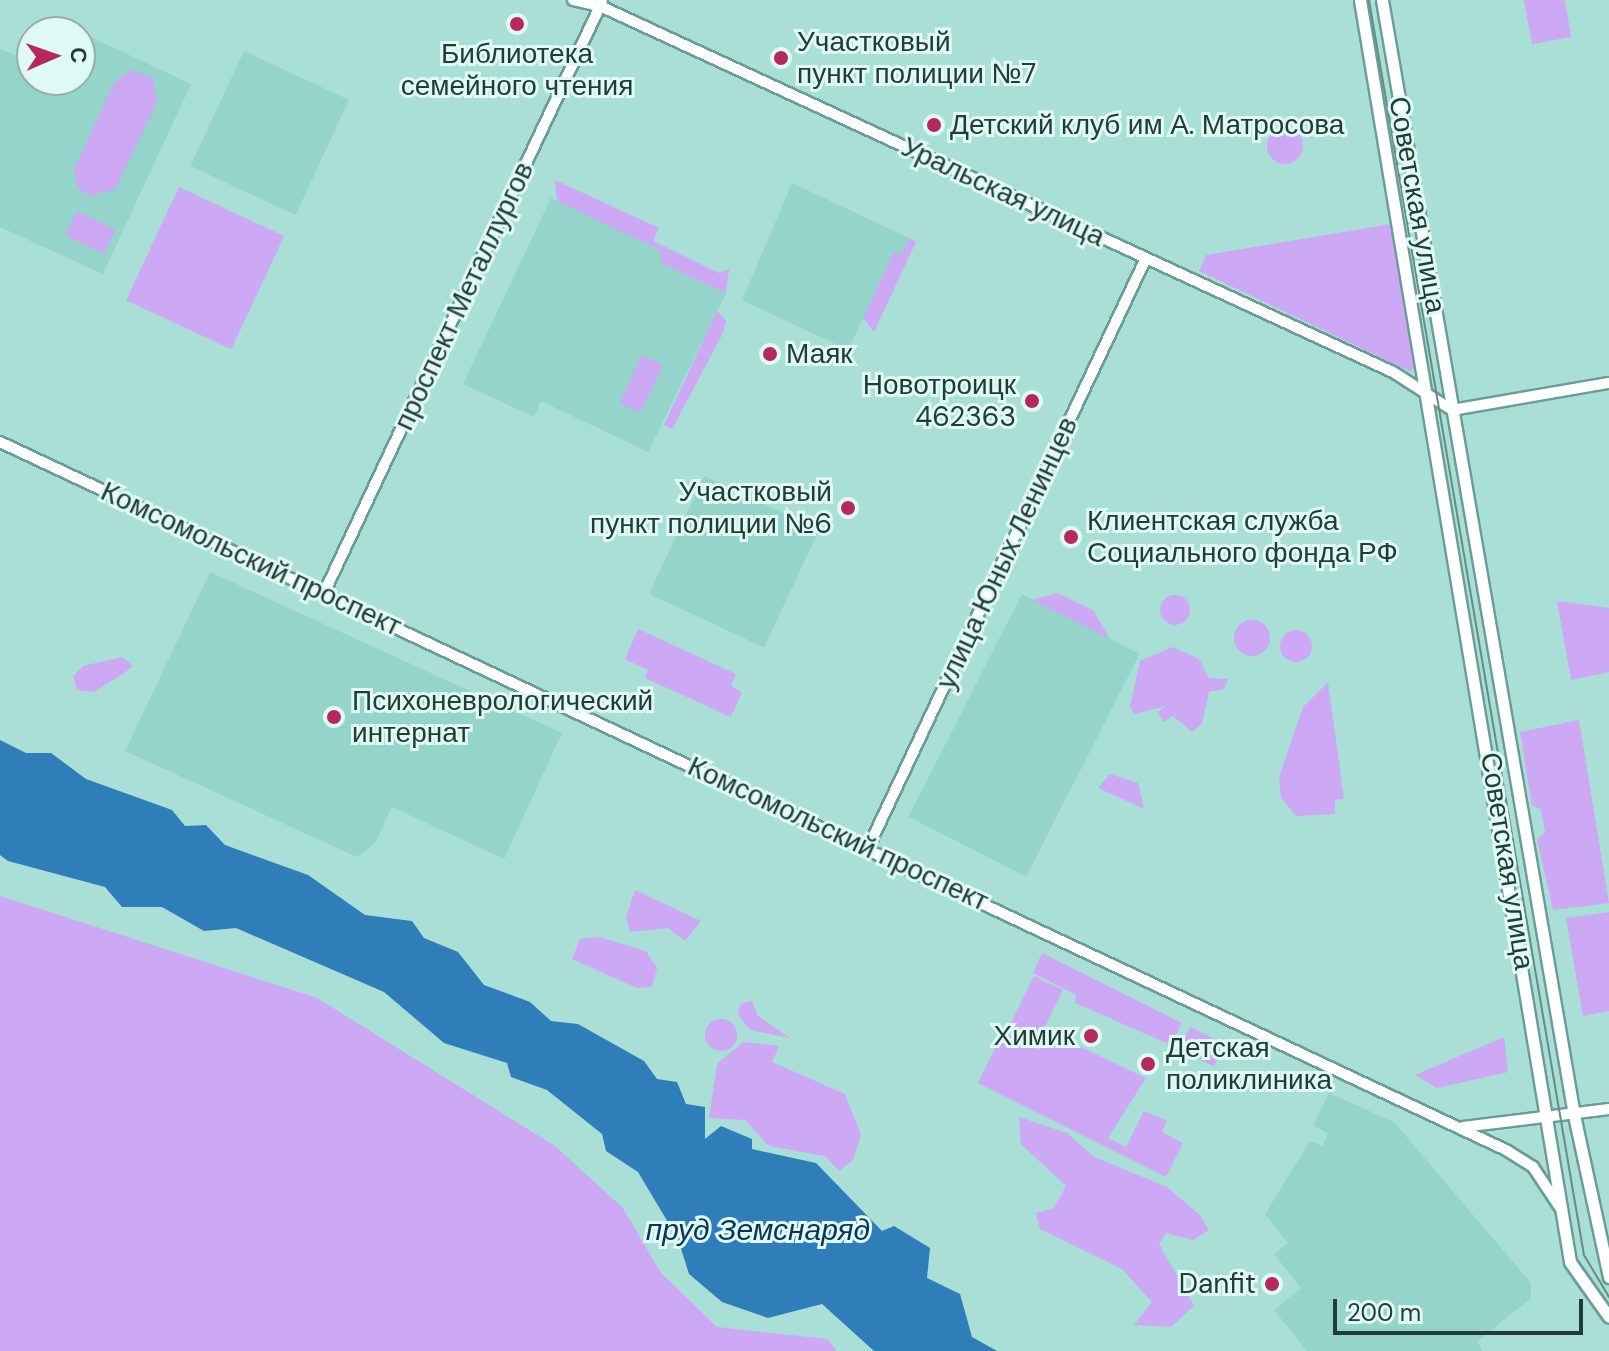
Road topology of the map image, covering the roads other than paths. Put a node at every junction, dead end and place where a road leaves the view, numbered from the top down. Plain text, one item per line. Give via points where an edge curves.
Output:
1 (573, 0) edge
2 (1360, 0) edge
3 (1382, 0) edge
4 (601, 3) edge
5 (1146, 258) junction
6 (1609, 383) edge
7 (1429, 393) junction
8 (1452, 410) junction
9 (0, 442) edge
10 (324, 593) junction
11 (868, 848) junction
12 (1609, 1109) edge
13 (1574, 1115) junction
14 (1550, 1119) junction
15 (1457, 1127) junction
16 (1562, 1211) junction
17 (1609, 1277) edge
18 (1609, 1317) edge

1 - 4 street, Уральская улица
2 - 7 main road, Советская улица
3 - 8 main road, Советская улица
4 - 5 street, Уральская улица
4 - 10 street, проспект Металлургов
5 - 7 street, Уральская улица
5 - 11 street, улица Юных Ленинцев
6 - 8 street
7 - 8 street
7 - 14 main road, Советская улица
8 - 13 main road, Советская улица
9 - 10 street, Комсомольский проспект
10 - 11 street, Комсомольский проспект
11 - 15 street, Комсомольский проспект
12 - 13 street
13 - 14 street
13 - 17 main road, Советская улица
14 - 15 street
14 - 16 main road, Советская улица
15 - 16 street, Комсомольский проспект via 1533,1167
16 - 18 main road, Советская улица via 1574,1275

